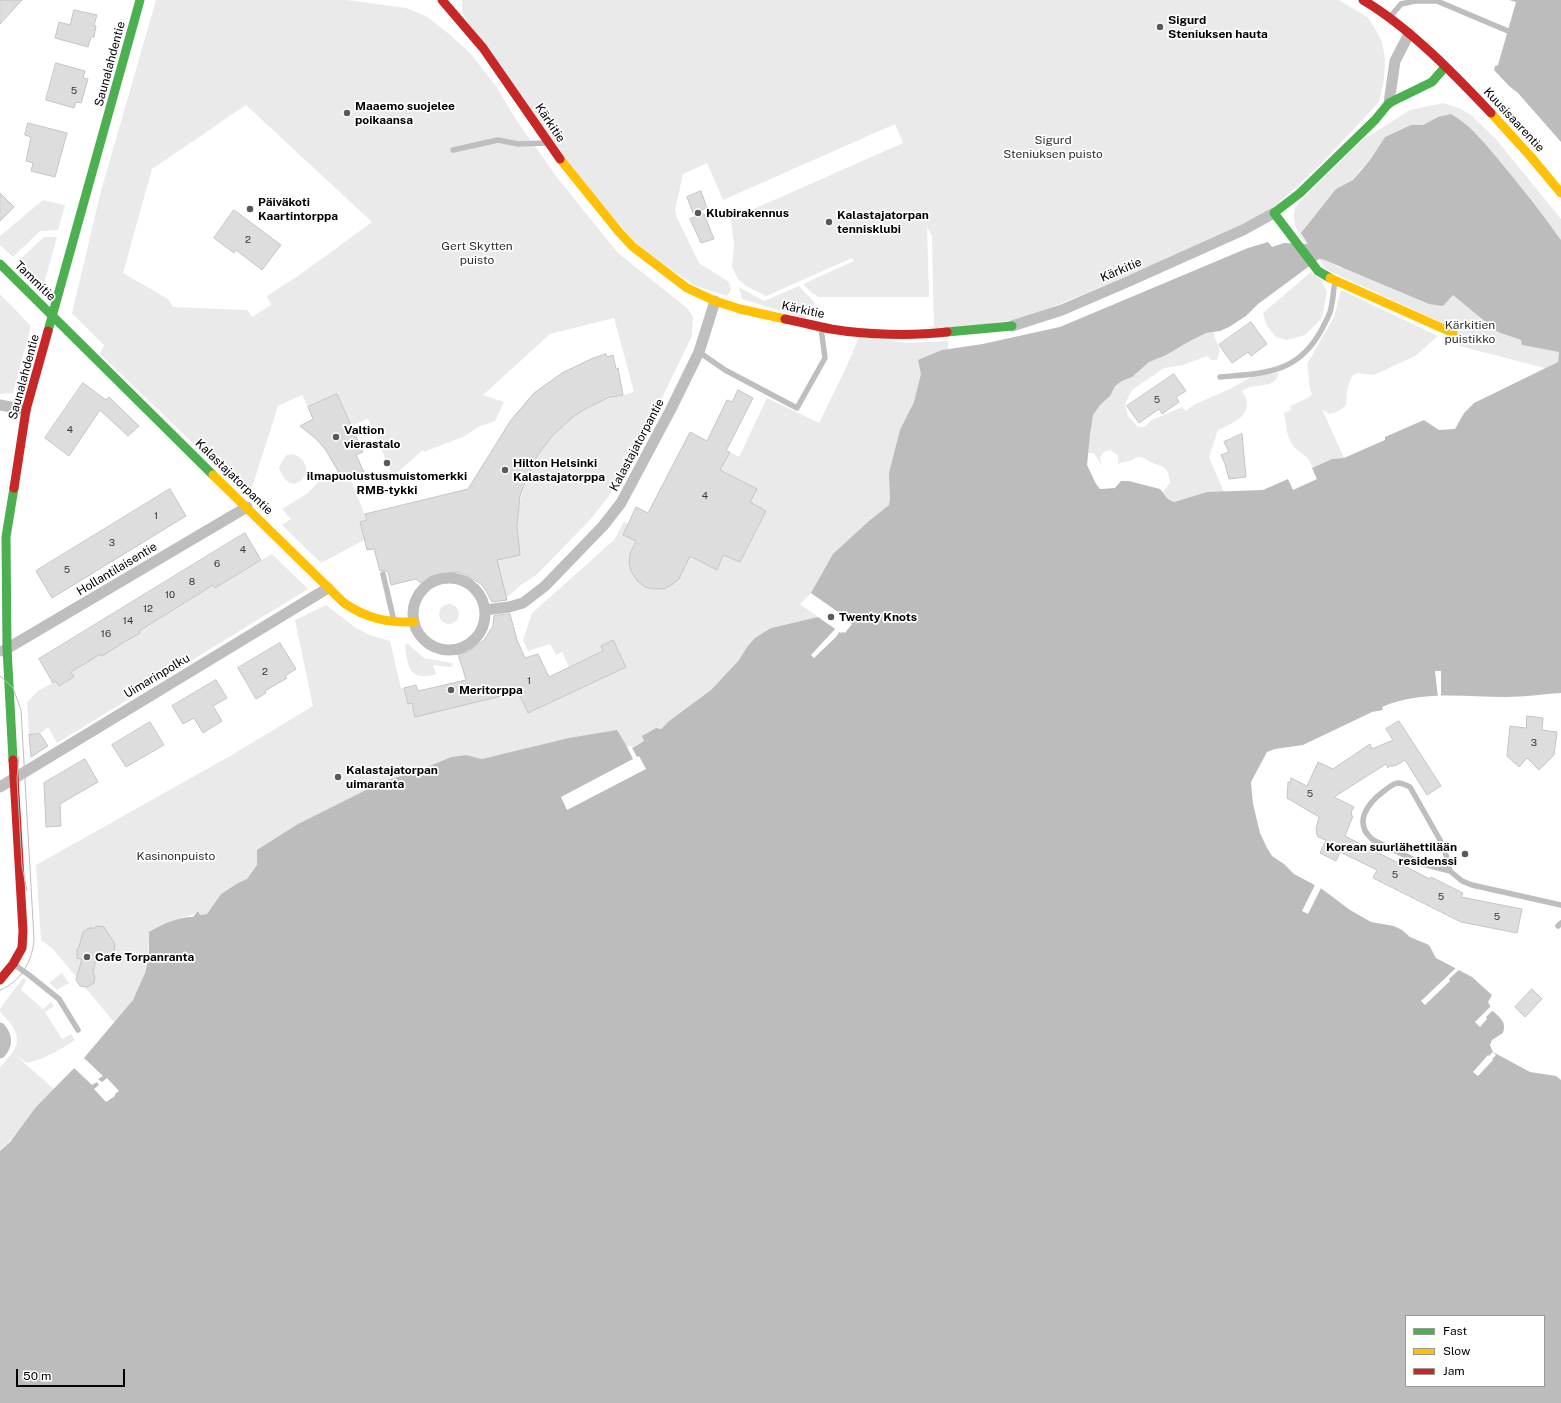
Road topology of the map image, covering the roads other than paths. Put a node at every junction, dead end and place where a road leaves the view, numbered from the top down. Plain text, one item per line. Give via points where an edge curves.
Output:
1 (140, 0) edge
2 (442, 0) edge
3 (1363, 0) edge
4 (1390, 18) junction
5 (1508, 31) dead end
6 (1409, 34) junction
7 (1445, 67) junction
8 (1388, 103) junction
9 (548, 143) junction
10 (453, 150) dead end
11 (1561, 193) edge
12 (1274, 213) junction
13 (0, 264) edge
14 (1335, 282) junction
15 (715, 301) junction
16 (54, 315) junction
17 (1012, 326) joint
18 (820, 327) junction
19 (1453, 333) dead end
20 (698, 352) junction
21 (1220, 377) dead end
22 (0, 405) edge
23 (26, 410) junction
24 (247, 507) junction
25 (383, 574) dead end
26 (328, 588) junction
27 (485, 610) junction
28 (414, 622) junction
29 (394, 623) junction
30 (4, 651) edge
31 (14, 777) junction
32 (0, 787) edge
33 (1450, 871) junction
34 (1561, 905) edge
35 (13, 964) junction
36 (0, 980) edge
37 (0, 1028) edge
38 (78, 1030) dead end
39 (0, 1053) edge

1 - 16 street, Saunalahdentie
2 - 9 street, Kärkitie via 483,48
3 - 4 street, Kuusisaarentie
4 - 5 lane via 1401,4 1437,1
4 - 6 street, Kuusisaarentie
6 - 7 street, Kuusisaarentie
6 - 8 street, Kärkitie via 1395,61
7 - 8 street, Kärkitie via 1432,82
7 - 11 street, Kuusisaarentie via 1495,116
8 - 12 street, Kärkitie via 1375,120 1300,193
9 - 10 lane via 518,144 498,140
9 - 15 street, Kärkitie via 633,247 687,288
12 - 14 street via 1321,274
12 - 17 street, Kärkitie via 1243,230 1127,282 1062,310
13 - 16 street, Tammitie
14 - 19 street
14 - 21 lane via 1330,312 1316,340 1300,358 1283,367 1259,373
15 - 18 street, Kärkitie
15 - 20 street, Kalastajatorpantie
16 - 23 street, Saunalahdentie
16 - 24 street, Kalastajatorpantie
17 - 18 street, Kärkitie via 932,334 873,333
18 - 20 lane via 825,358 797,408
20 - 27 street, Kalastajatorpantie via 671,409 621,502 603,526 545,586 523,602 509,607
22 - 23 street
23 - 30 street, Saunalahdentie via 6,537
24 - 26 street, Kalastajatorpantie
24 - 30 street, Hollantilaisentie
25 - 29 lane
26 - 29 street, Kalastajatorpantie via 358,612
26 - 31 street, Uimarinpolku
27 - 28 street via 483,626 478,636 472,642 454,650 444,650 425,641
27 - 28 street via 482,599 471,586 455,578 445,578 426,586 420,594 413,611
28 - 29 street, Kalastajatorpantie
30 - 31 street, Saunalahdentie
31 - 32 street, Uimarinpolku
31 - 35 street, Saunalahdentie via 23,931 22,948
33 - 33 lane via 1444,847 1410,787 1397,783 1373,799 1367,808 1363,823 1364,830 1373,840 1423,864
33 - 34 lane via 1472,884
35 - 36 street, Saunalahdentie
35 - 38 lane via 59,999
37 - 39 street via 6,1035 6,1044

